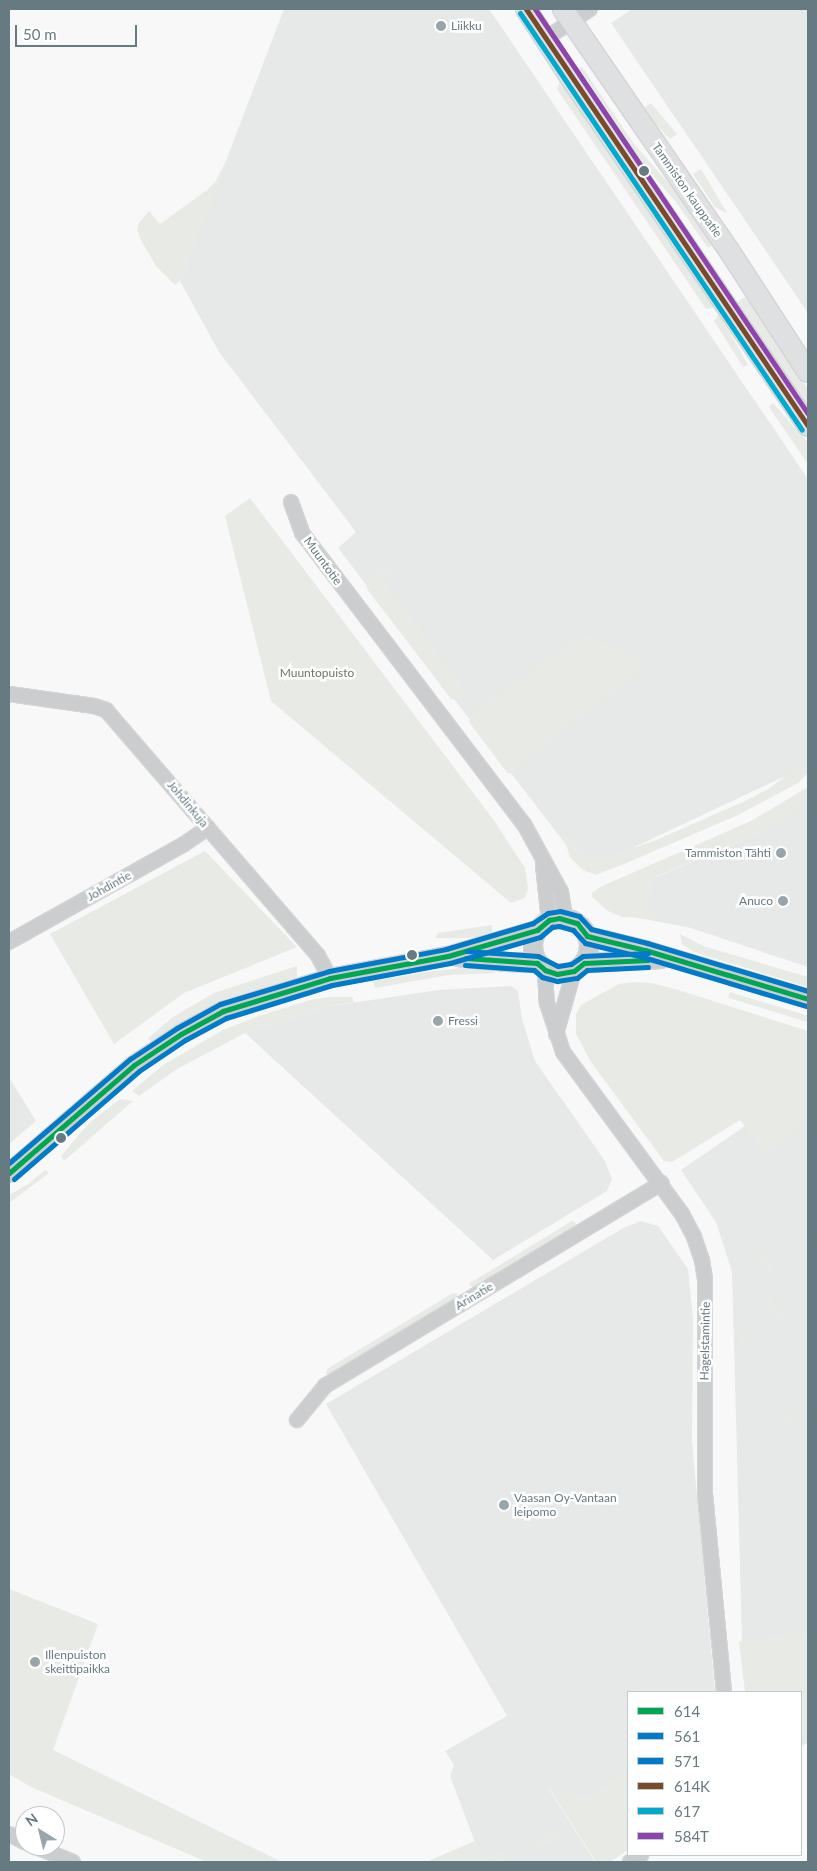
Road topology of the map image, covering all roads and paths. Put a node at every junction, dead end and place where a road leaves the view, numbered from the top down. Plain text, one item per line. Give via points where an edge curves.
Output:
1 (526, 9) edge
2 (590, 9) edge
3 (567, 15) edge
4 (545, 39) junction
5 (808, 372) edge
6 (808, 426) edge
7 (291, 502) dead end
8 (9, 694) edge
9 (208, 828) junction
10 (550, 923) junction
11 (588, 936) junction
12 (9, 942) edge
13 (448, 956) junction
14 (674, 958) junction
15 (541, 966) junction
16 (579, 967) junction
17 (330, 978) junction
18 (808, 999) edge
19 (556, 1034) junction
20 (9, 1173) edge
21 (661, 1183) junction
22 (297, 1420) dead end
23 (724, 1691) edge
24 (59, 1856) edge
25 (74, 1862) edge

1 - 4 main road
2 - 3 street
3 - 4 street
3 - 5 main road, Tammiston kauppatie
4 - 6 main road
7 - 10 street, Muuntotie via 302,533 524,824 561,892
8 - 9 street, Johdinkuja via 106,710
9 - 12 street, Johdintie
9 - 17 street, Johdinkuja via 318,956
10 - 11 street via 576,922
10 - 13 street
10 - 15 street via 532,945
11 - 14 street
11 - 16 street via 589,946
13 - 15 street
13 - 17 street
14 - 16 street
14 - 18 street
15 - 16 street via 557,974
15 - 19 street, Hagelstamintie
16 - 19 street
17 - 20 street via 223,1012 180,1034 109,1084
19 - 21 street, Hagelstamintie via 563,1052
21 - 22 street, Arinatie via 325,1386
21 - 23 street, Hagelstamintie via 694,1237 706,1280 705,1494
24 - 25 street

